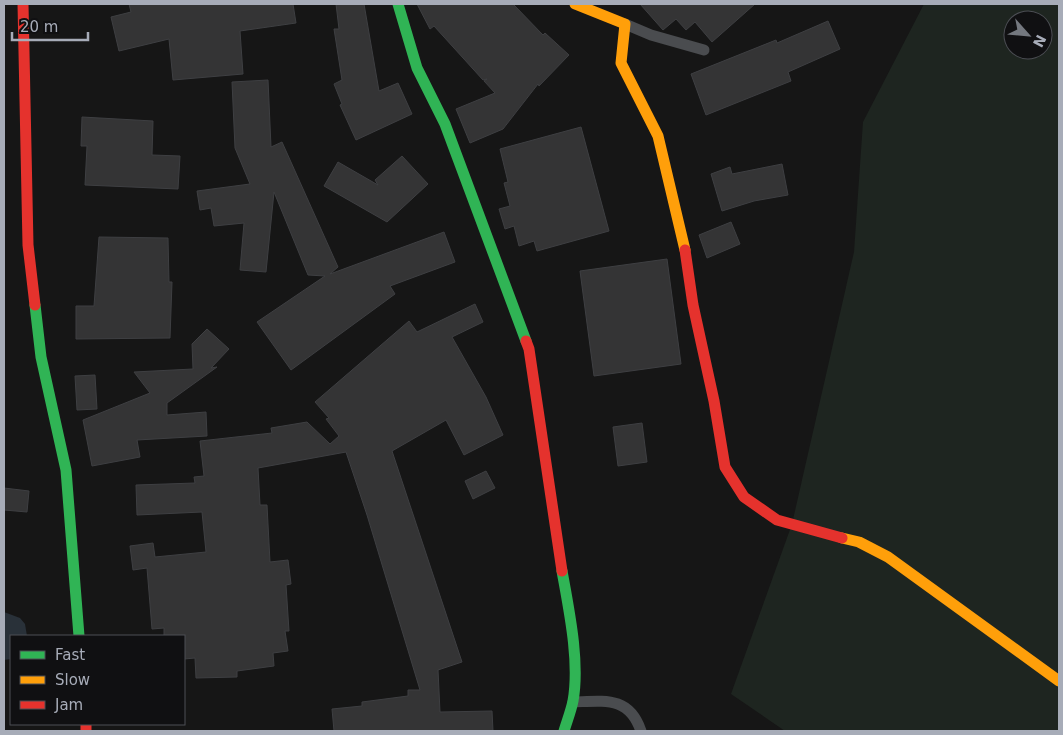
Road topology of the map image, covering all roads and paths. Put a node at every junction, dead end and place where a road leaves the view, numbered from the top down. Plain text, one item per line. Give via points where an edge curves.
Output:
1 (23, 4) edge
2 (398, 4) edge
3 (575, 4) edge
4 (625, 24) junction
5 (704, 50) dead end
6 (79, 635) edge
7 (1059, 681) edge
8 (573, 702) junction
9 (564, 731) edge
10 (641, 731) edge

1 - 6 main road via 28,245 42,357 66,470
2 - 8 main road via 417,68 445,124 529,349 569,611 575,678
3 - 4 main road
4 - 5 lane
4 - 7 main road via 621,63 658,136 683,233 693,305 725,467 744,498 777,520 859,542 888,557
8 - 9 main road
8 - 10 lane via 620,704 636,717

